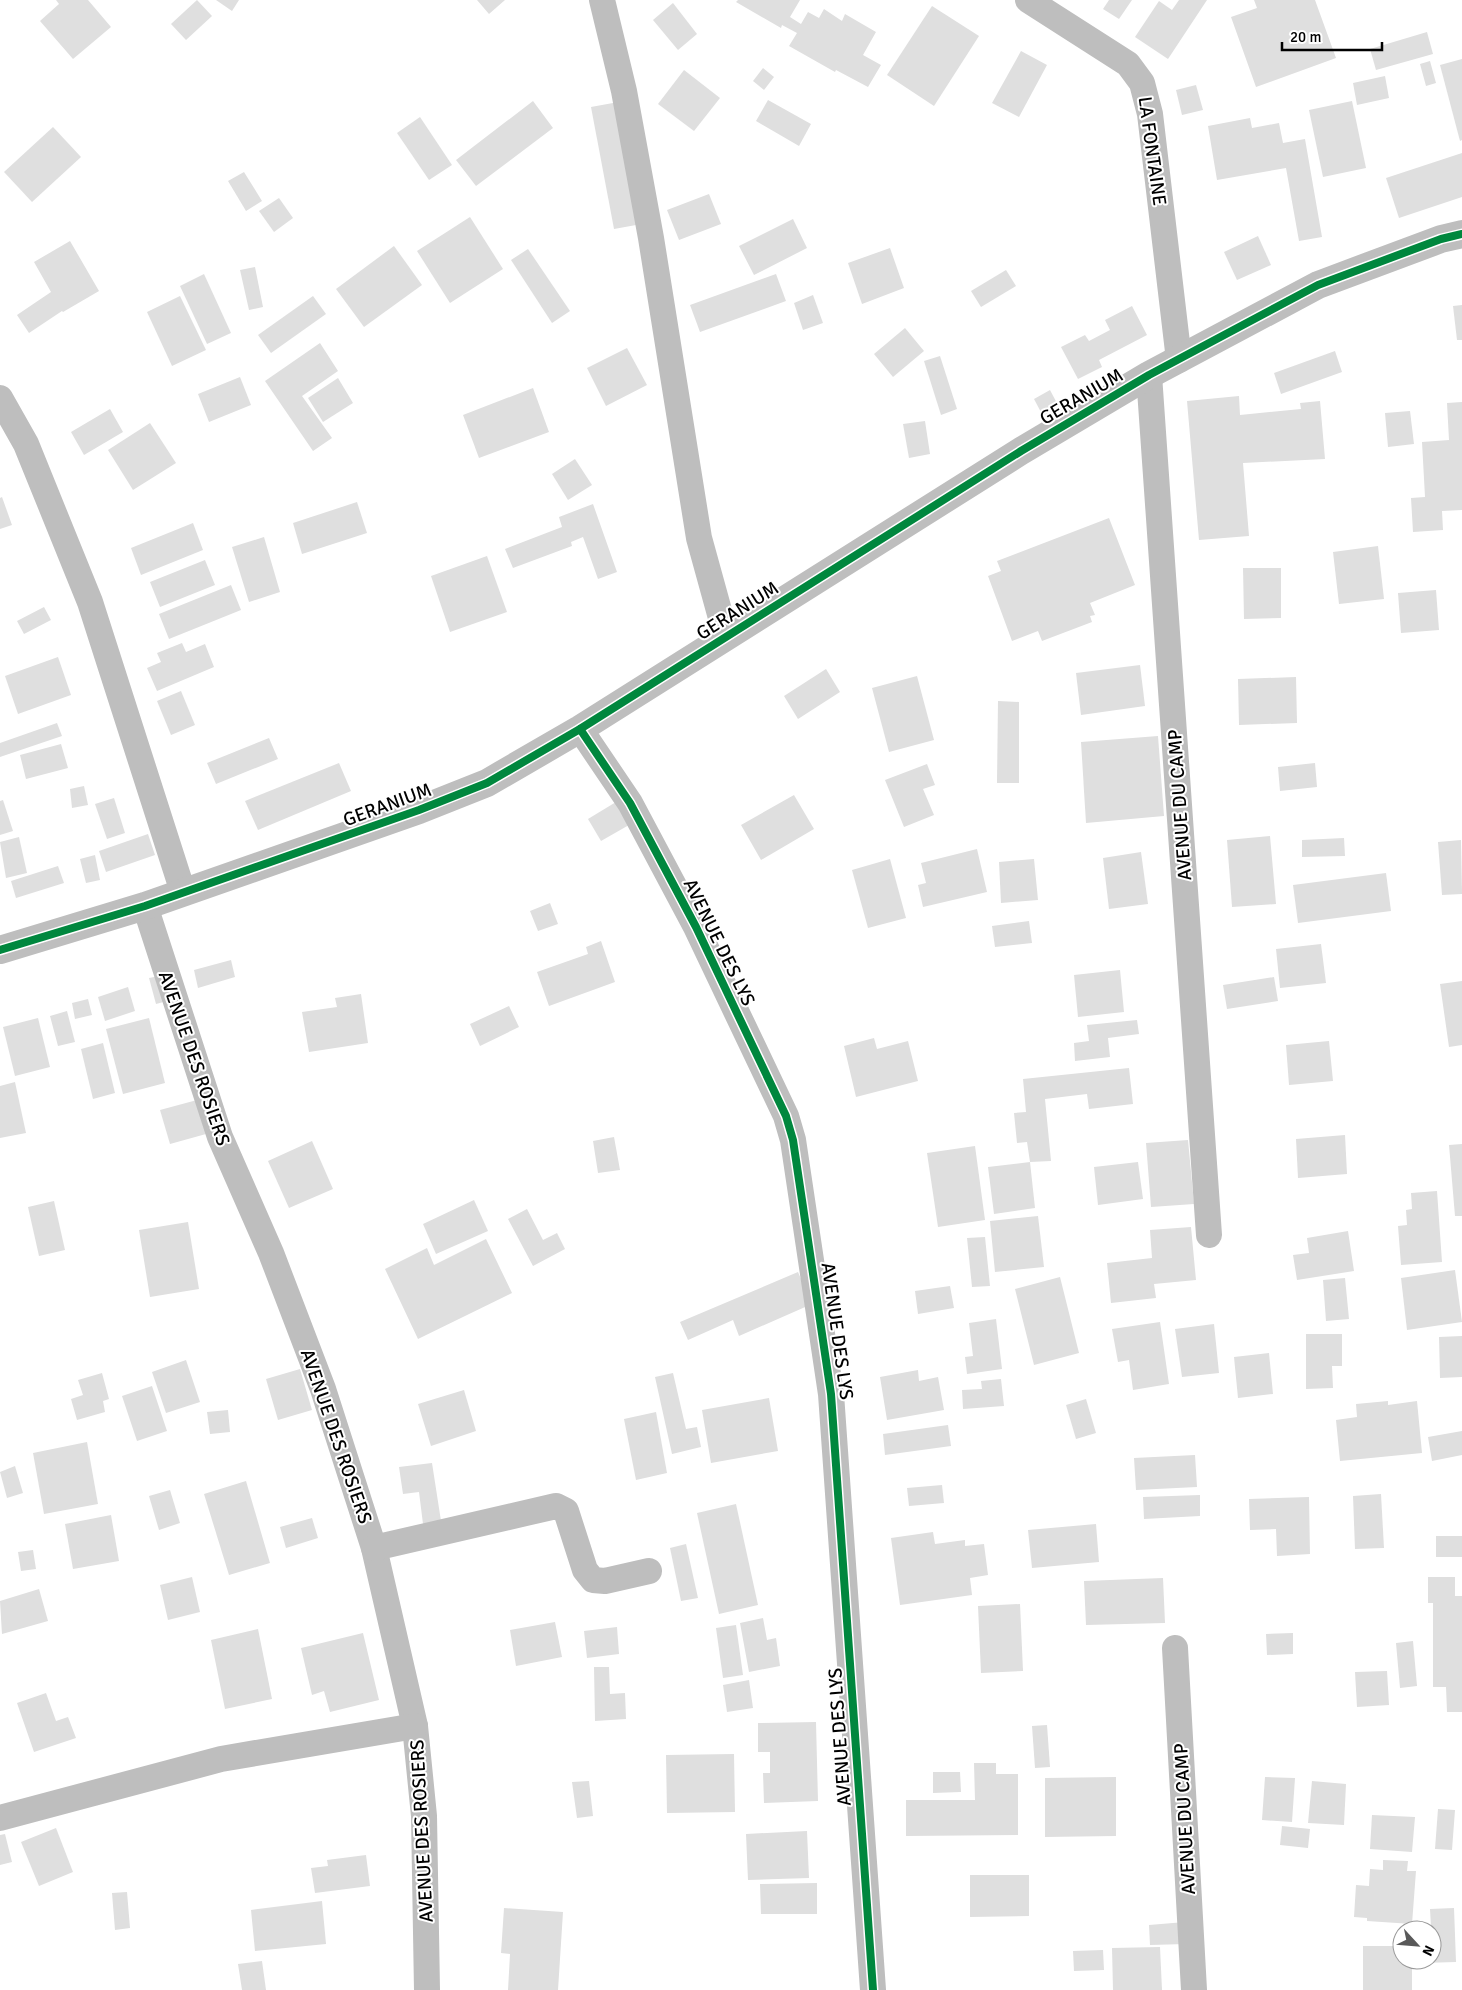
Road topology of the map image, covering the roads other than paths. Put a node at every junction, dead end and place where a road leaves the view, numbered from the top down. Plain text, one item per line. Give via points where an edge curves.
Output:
1 (602, 0) edge
2 (1028, 0) edge
3 (1462, 234) edge
4 (1179, 360) junction
5 (1149, 375) junction
6 (0, 398) edge
7 (726, 636) junction
8 (580, 728) junction
9 (183, 892) junction
10 (145, 906) junction
11 (0, 950) edge
12 (1209, 1235) dead end
13 (374, 1548) junction
14 (649, 1571) dead end
15 (1175, 1648) dead end
16 (415, 1726) junction
17 (0, 1818) edge
18 (427, 1990) edge
19 (873, 1990) edge
20 (1194, 1990) edge

1 - 7 street via 624,91 651,238 699,538
2 - 4 street, LA FONTAINE via 1128,64 1142,83 1150,114
3 - 4 street, GERANIUM via 1318,285
4 - 5 street, GERANIUM
5 - 7 street, GERANIUM via 1021,450
5 - 12 street, AVENUE DU CAMP
6 - 9 street via 26,444 90,602
7 - 8 street, GERANIUM
8 - 9 street, GERANIUM via 487,783
8 - 19 street, AVENUE DES LYS via 630,802 696,927 786,1116 793,1140 831,1394
9 - 10 street, GERANIUM
10 - 11 street, GERANIUM
10 - 13 street, AVENUE DES ROSIERS via 214,1119 271,1253 323,1389
13 - 14 street via 556,1506 566,1511 585,1570 593,1580 605,1581
13 - 16 street, AVENUE DES ROSIERS
15 - 20 street, AVENUE DU CAMP
16 - 17 street via 221,1758
16 - 18 street, AVENUE DES ROSIERS via 424,1816

